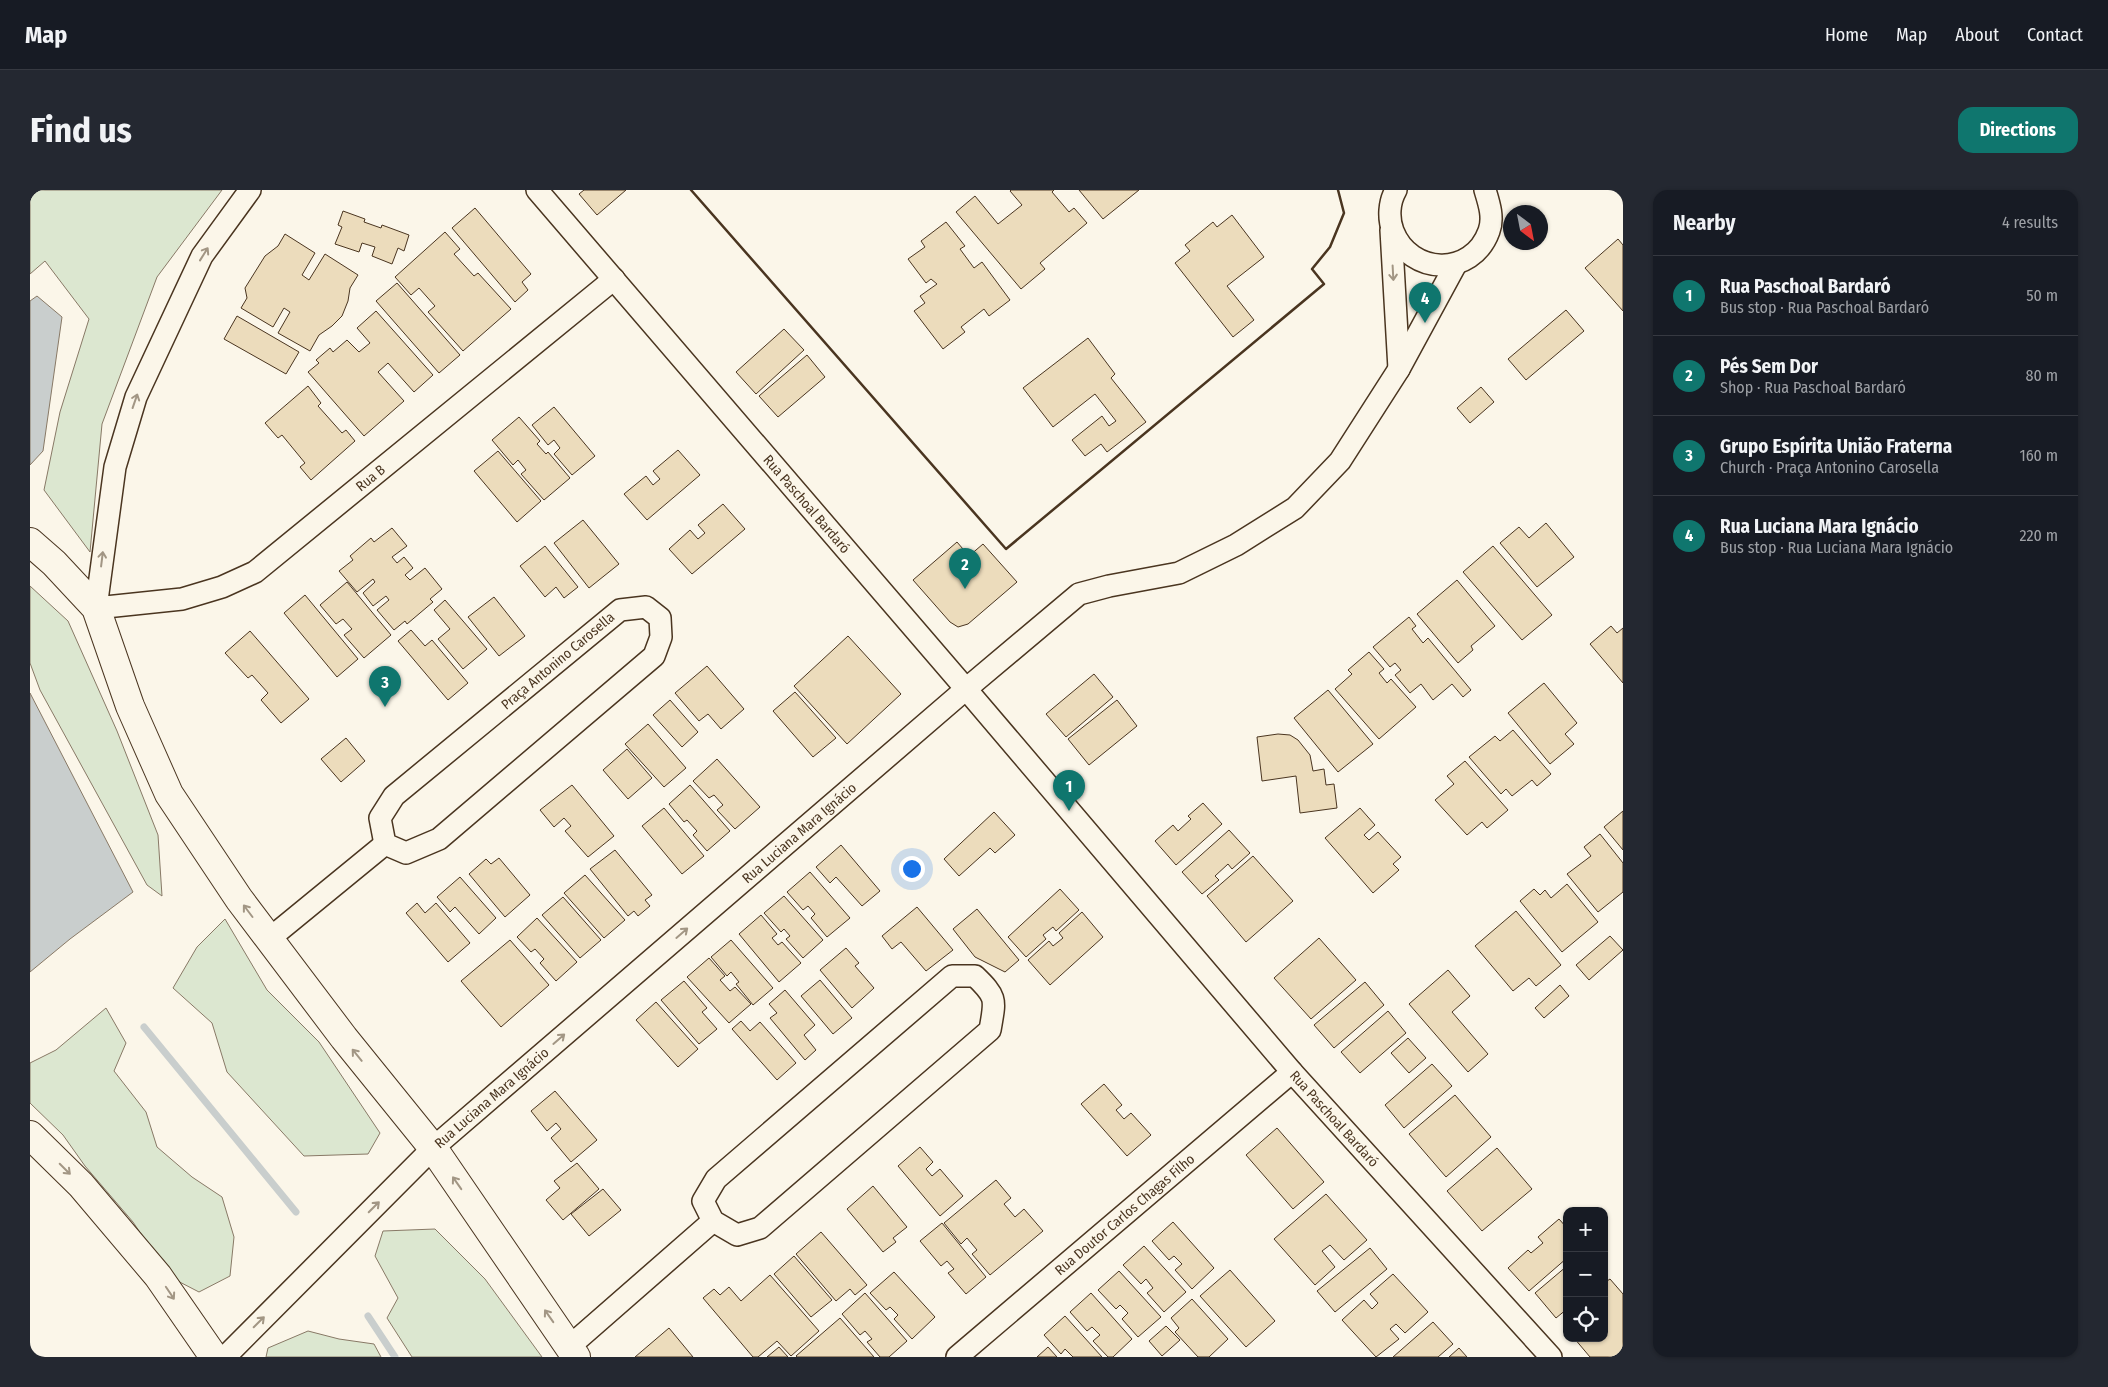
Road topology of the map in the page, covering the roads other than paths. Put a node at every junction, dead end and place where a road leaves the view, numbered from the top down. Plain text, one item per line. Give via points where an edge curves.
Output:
1 (250, 190) edge
2 (537, 190) edge
3 (1396, 190) edge
4 (1490, 196) edge
5 (1390, 225) junction
6 (1456, 264) junction
7 (614, 279) junction
8 (1399, 368) junction
9 (30, 542) edge
10 (96, 608) junction
11 (966, 689) junction
12 (385, 844) junction
13 (269, 939) junction
14 (1292, 1072) junction
15 (30, 1135) edge
16 (433, 1148) junction
17 (713, 1221) junction
18 (573, 1352) edge
19 (214, 1357) edge
20 (225, 1357) edge
21 (957, 1357) edge
22 (1551, 1357) edge

10 -> 1 street via 115,466 136,397 202,256
2 - 7 street, Rua Paschoal Bardaró
3 - 5 street via 1390,208
4 - 6 street via 1490,230 1483,245
5 - 6 street via 1396,241 1408,254 1439,266
5 -> 8 street
6 - 8 street, Rua Luciana Mara Ignácio
7 - 10 street, Rua B via 255,572 182,599
7 - 11 street, Rua Paschoal Bardaró
8 - 11 street, Rua Luciana Mara Ignácio via 1340,461 1295,508 1236,545 1179,573 1079,594
9 - 10 main road
13 -> 10 main road via 169,794 130,706
11 - 14 street, Rua Paschoal Bardaró
16 -> 11 street, Rua Luciana Mara Ignácio
12 - 12 street, Praça Antonino Carosella via 406,853 439,839 654,656 661,637 660,618 646,606 620,610 612,616 394,796 380,818
12 - 13 street
16 -> 13 main road
14 - 21 street, Rua Doutor Carlos Chagas Filho
14 - 22 street, Rua Paschoal Bardaró
15 -> 19 main road via 81,1186 158,1276
18 -> 16 main road
20 -> 16 street, Rua Luciana Mara Ignácio
17 - 17 street via 737,1234 760,1228 990,1030 994,1008 992,992 976,976 952,976 716,1179 703,1200
17 - 18 street

